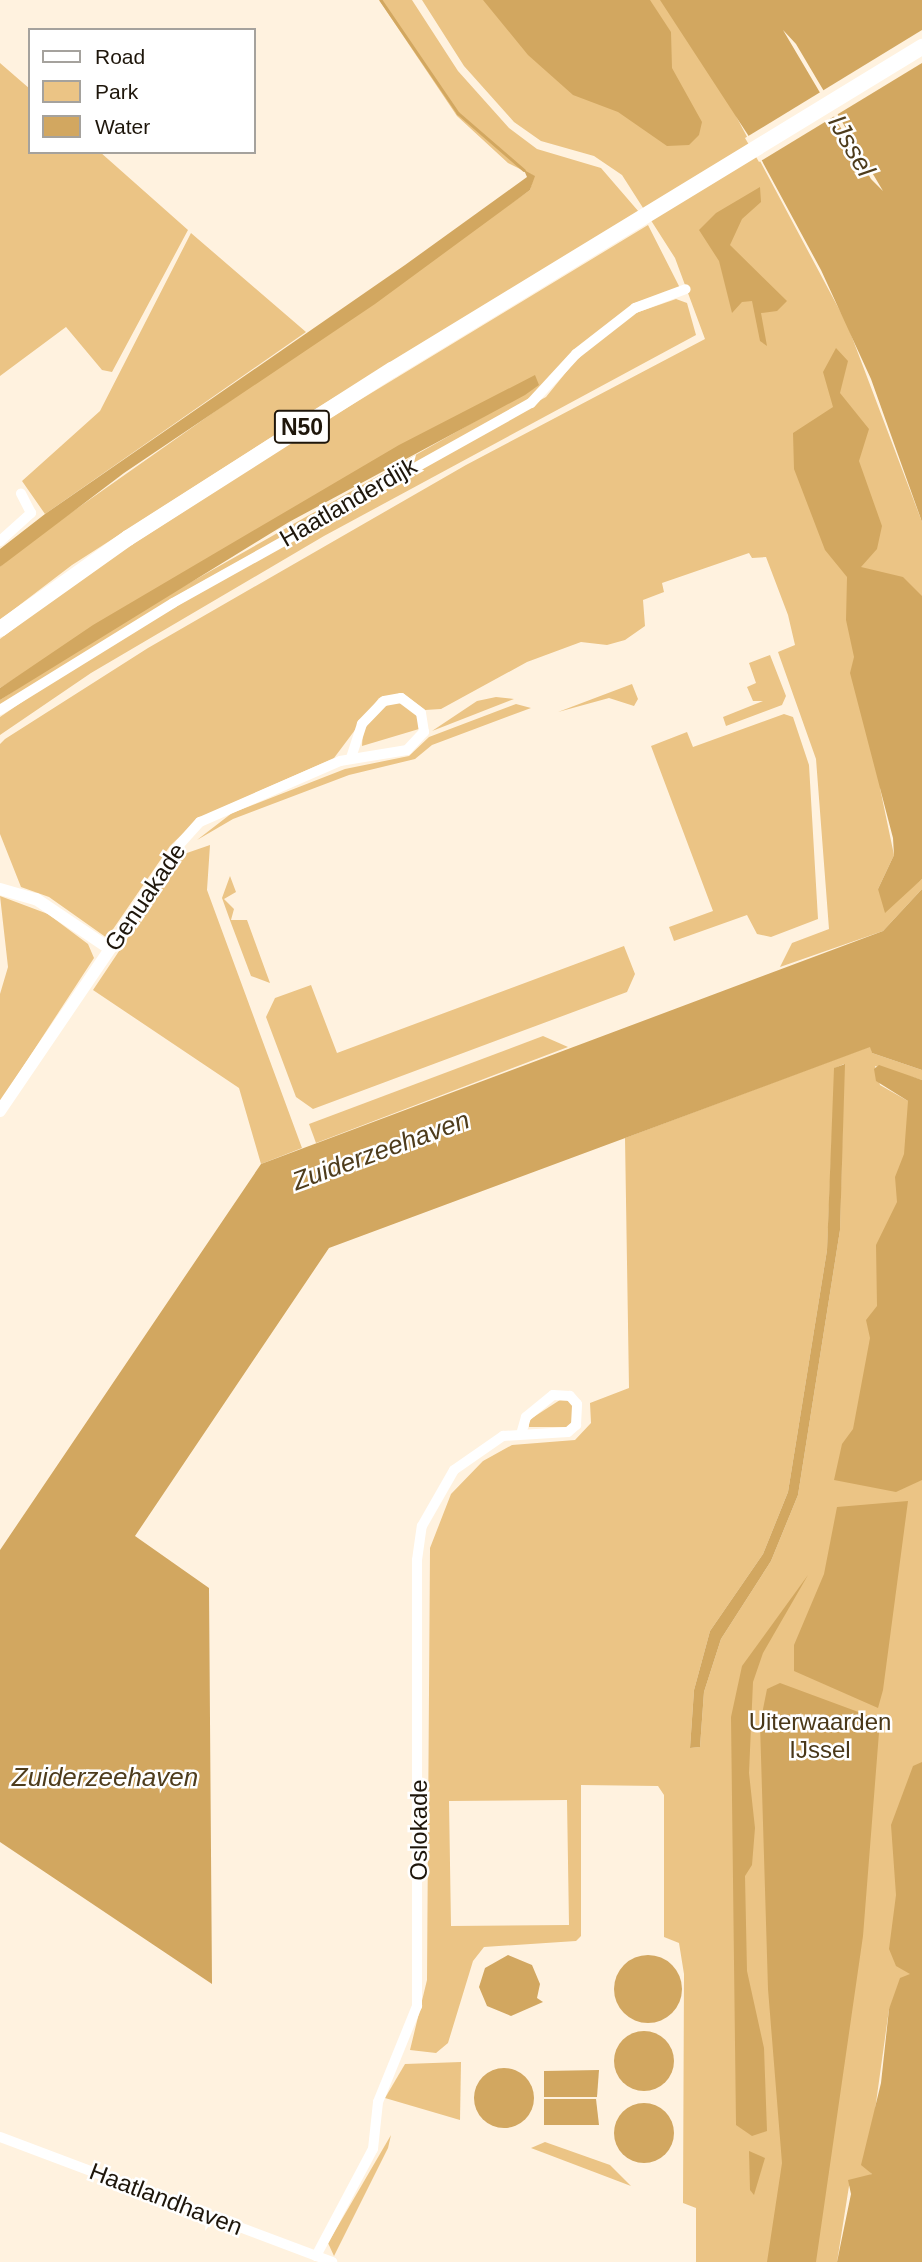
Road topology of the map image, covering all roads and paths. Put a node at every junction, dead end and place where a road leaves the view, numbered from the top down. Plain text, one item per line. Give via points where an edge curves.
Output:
1 (922, 47) edge
2 (686, 289) dead end
3 (21, 493) dead end
4 (0, 541) edge
5 (0, 629) edge
6 (0, 710) edge
7 (351, 757) junction
8 (0, 889) edge
9 (110, 949) junction
10 (0, 1111) edge
11 (522, 1431) junction
12 (0, 2137) edge
13 (316, 2256) junction
14 (332, 2262) edge

1 - 5 highway, N50 via 139,530
2 - 6 street, Haatlanderdijk via 635,308 576,354 531,403 184,596
3 - 4 street via 31,513
7 - 7 street, Genuakade via 380,758 414,746 424,732 421,713 401,698 384,701 362,724
7 - 9 street, Genuakade via 200,822 180,844
8 - 9 street via 36,899
9 - 10 street, Genuakade
11 - 11 street, Oslokade via 533,1436 568,1432 576,1425 577,1404 570,1396 553,1395 526,1417
11 - 13 street, Oslokade via 503,1436 454,1470 422,1526 416,1560 417,2006 378,2102 373,2149
12 - 13 street, Haatlandhaven
13 - 14 street, Haatlandhaven

